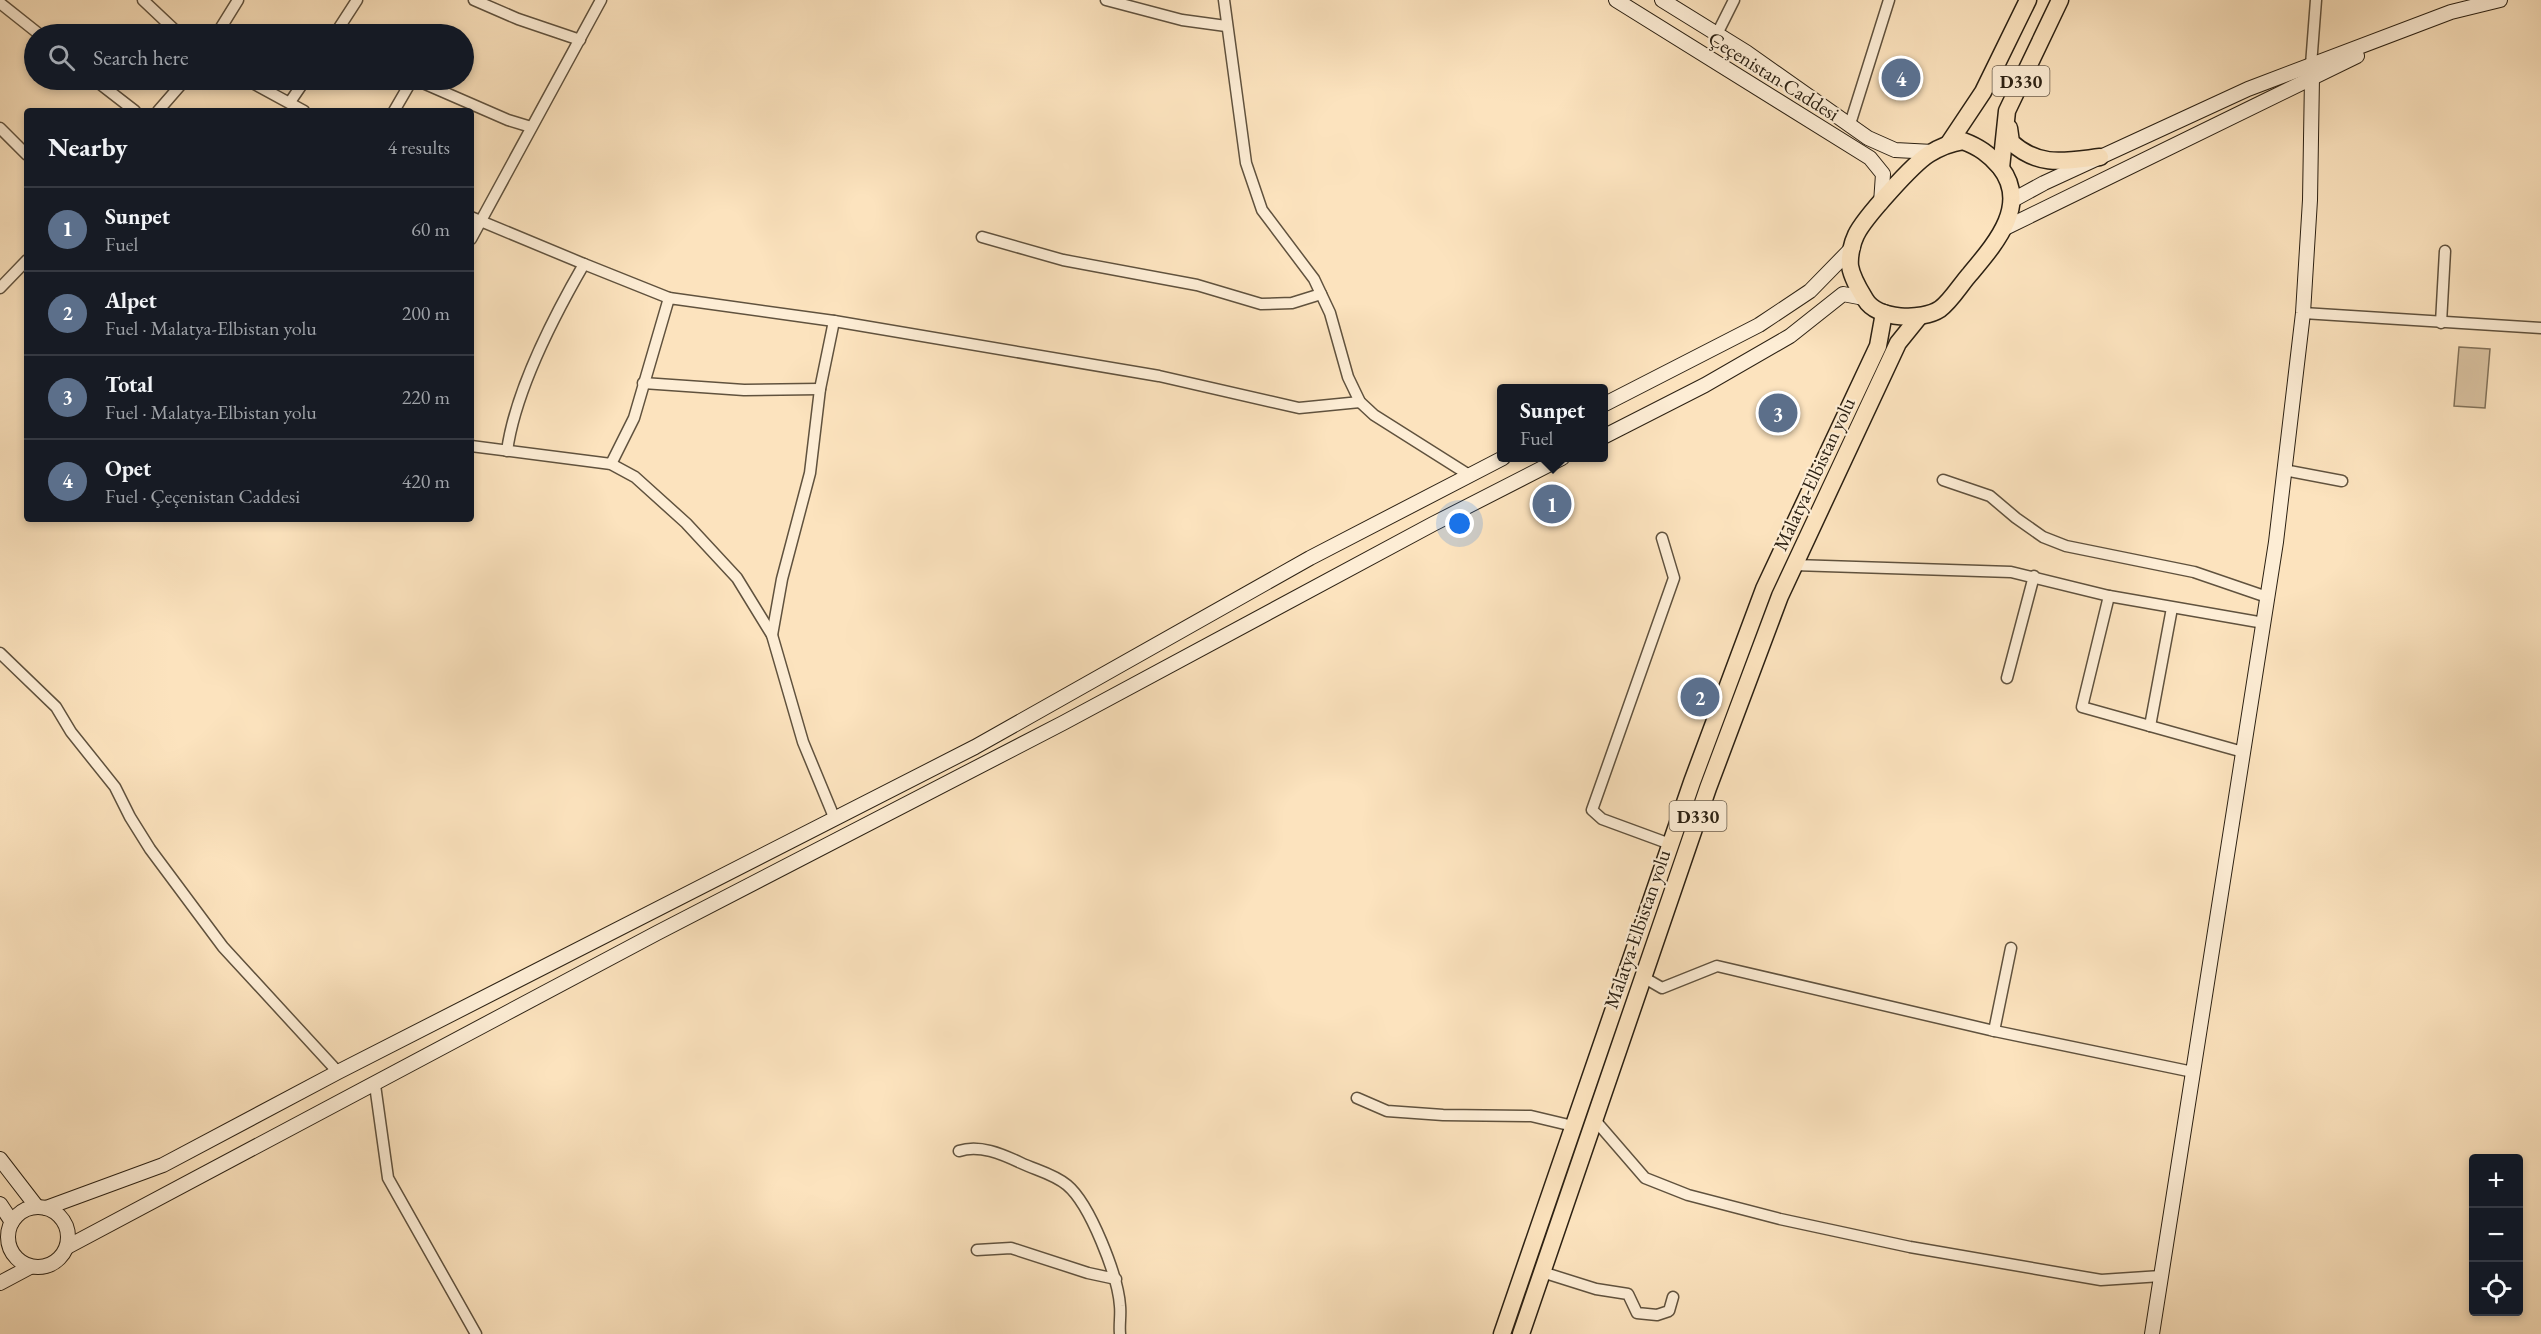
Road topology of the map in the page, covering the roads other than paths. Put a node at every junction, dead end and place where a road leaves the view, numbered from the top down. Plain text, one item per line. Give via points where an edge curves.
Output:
1 (143, 0) edge
2 (238, 0) edge
3 (357, 0) edge
4 (474, 0) edge
5 (601, 0) edge
6 (1106, 0) edge
7 (1224, 0) edge
8 (1616, 0) edge
9 (1662, 0) edge
10 (1734, 0) edge
11 (1889, 0) edge
12 (2060, 0) edge
13 (2316, 0) edge
14 (2500, 0) edge
15 (2024, 2) edge
16 (0, 3) edge
17 (26, 24) edge
18 (168, 24) edge
19 (224, 24) edge
20 (341, 24) edge
21 (1226, 26) junction
22 (1717, 34) junction
23 (580, 40) junction
24 (2312, 71) junction
25 (109, 90) edge
26 (176, 90) edge
27 (267, 90) edge
28 (298, 90) edge
29 (408, 90) edge
30 (438, 90) edge
31 (290, 102) junction
32 (131, 108) edge
33 (161, 108) edge
34 (299, 108) edge
35 (396, 108) edge
36 (2007, 111) junction
37 (1850, 124) junction
38 (0, 128) edge
39 (531, 128) junction
40 (1949, 143) junction
41 (24, 151) edge
42 (1933, 152) junction
43 (2100, 157) junction
44 (2001, 168) junction
45 (2011, 201) junction
46 (1881, 203) junction
47 (475, 220) edge
48 (2003, 229) junction
49 (982, 237) dead end
50 (1853, 247) junction
51 (2445, 251) dead end
52 (24, 263) edge
53 (584, 264) junction
54 (0, 288) edge
55 (1321, 294) junction
56 (669, 298) junction
57 (1864, 298) junction
58 (1884, 313) junction
59 (2303, 313) junction
60 (1919, 317) junction
61 (834, 321) junction
62 (2441, 323) junction
63 (2541, 328) edge
64 (643, 383) junction
65 (819, 389) junction
66 (1360, 402) junction
67 (1608, 402) edge
68 (1608, 434) edge
69 (474, 446) edge
70 (507, 451) junction
71 (1497, 461) edge
72 (1554, 462) edge
73 (611, 464) junction
74 (2284, 470) junction
75 (1469, 475) junction
76 (1943, 480) dead end
77 (2342, 481) dead end
78 (1662, 538) dead end
79 (1794, 565) junction
80 (2034, 576) junction
81 (2109, 596) junction
82 (2267, 597) junction
83 (2172, 608) junction
84 (2264, 623) junction
85 (772, 635) junction
86 (0, 653) edge
87 (2007, 678) dead end
88 (2150, 726) junction
89 (2243, 752) junction
90 (834, 817) junction
91 (1670, 844) junction
92 (2011, 948) dead end
93 (1643, 977) junction
94 (1994, 1031) junction
95 (338, 1072) junction
96 (2193, 1072) junction
97 (375, 1085) junction
98 (1357, 1098) dead end
99 (1594, 1119) junction
100 (1574, 1126) junction
101 (959, 1151) dead end
102 (0, 1159) edge
103 (0, 1204) edge
104 (42, 1207) junction
105 (7, 1231) edge
106 (67, 1247) junction
107 (977, 1250) dead end
108 (30, 1267) junction
109 (1542, 1272) junction
110 (2161, 1276) junction
111 (1116, 1280) junction
112 (0, 1283) edge
113 (1673, 1297) dead end
114 (476, 1334) edge
115 (1120, 1334) edge
116 (1502, 1334) edge
117 (1521, 1334) edge
118 (2152, 1334) edge

1 - 18 street
2 - 19 street
3 - 20 street
4 - 23 street
5 - 23 street
6 - 21 street via 1182,20
7 - 21 street
8 - 46 main road, Çeçenistan Caddesi via 1870,158 1883,174
9 - 22 main road, Çeçenistan Caddesi
10 - 22 street
11 - 37 street
12 - 36 main road, D330
13 - 24 street
14 - 24 main road via 2451,12
15 - 40 main road, D330 via 1983,92
16 - 17 street
21 - 55 street via 1246,163 1262,210
22 - 37 main road, Çeçenistan Caddesi
23 - 39 street
24 - 43 main road via 2248,89
24 - 48 main road
24 - 59 main road
25 - 32 street
26 - 33 street
27 - 31 street
28 - 31 street
29 - 35 street
30 - 39 street
31 - 34 street
36 - 43 main road via 2011,142 2022,153 2050,162
36 - 44 main road, D330
37 - 42 main road, Çeçenistan Caddesi via 1868,138 1895,150
38 - 41 street
39 - 47 street
40 - 42 main road
40 - 44 main road via 1963,141 1977,146
42 - 46 main road via 1903,177
43 - 45 main road
44 - 45 main road via 2009,178
45 - 48 main road
46 - 50 main road via 1856,234
47 - 53 street
48 - 60 main road via 1941,308
49 - 55 street via 1063,260 1197,285 1261,304 1292,303
50 - 57 main road via 1850,266
50 - 67 main road via 1810,291 1759,325
51 - 62 street
52 - 54 street
53 - 56 street
53 - 70 street via 559,308 519,401
55 - 66 street
56 - 61 street
56 - 64 street
57 - 58 main road
57 - 68 main road via 1843,294 1790,336
58 - 60 main road
58 - 91 main road, Malatya-Elbistan yolu / D330 via 1878,346 1764,589
59 - 62 street
59 - 74 main road
60 - 79 main road, Malatya-Elbistan yolu / D330 via 1898,343
61 - 65 street
61 - 66 street via 1159,376 1299,408
62 - 63 street
64 - 65 street via 744,390
64 - 73 street via 634,418
65 - 85 street via 810,473 782,579
66 - 75 street via 1374,415
69 - 70 street
70 - 73 street
71 - 75 main road
72 - 97 main road
73 - 85 street via 635,477 686,523 737,578
74 - 77 street
74 - 82 main road
75 - 90 main road via 1310,558 975,747
76 - 82 street via 1990,496 2043,537 2066,546 2194,572
78 - 91 street via 1674,578 1592,810 1602,819
79 - 80 street via 1986,570
79 - 93 main road, Malatya-Elbistan yolu / D330 via 1708,788
80 - 81 street
80 - 87 street
81 - 83 street
81 - 88 street via 2082,707
82 - 84 main road
83 - 84 street
83 - 88 street
84 - 89 main road
85 - 90 street via 803,742
86 - 95 street via 56,707 115,787 150,849 223,947
88 - 89 street
89 - 96 main road
90 - 95 main road
91 - 100 main road, Malatya-Elbistan yolu / D330
92 - 94 street
93 - 94 street via 1662,988 1717,966
93 - 99 main road, Malatya-Elbistan yolu / D330
94 - 96 street
95 - 104 main road via 163,1165
96 - 110 main road
97 - 106 main road
97 - 114 street via 388,1178
98 - 100 street via 1387,1111 1531,1116
99 - 109 main road, Malatya-Elbistan yolu / D330
99 - 110 street via 1645,1178 1689,1195 1780,1219 1955,1255 2101,1280
100 - 116 main road, Malatya-Elbistan yolu / D330
101 - 111 street via 969,1148 1003,1154 1068,1185 1103,1244
102 - 104 main road
103 - 105 main road
104 - 105 main road via 18,1214
104 - 106 main road via 63,1219
105 - 108 main road via 11,1251
106 - 108 main road via 54,1263
107 - 111 street via 1011,1248
108 - 112 main road
109 - 113 street via 1596,1289 1628,1294 1637,1312 1657,1315 1669,1311
109 - 117 main road, Malatya-Elbistan yolu / D330
110 - 118 main road
111 - 115 street

